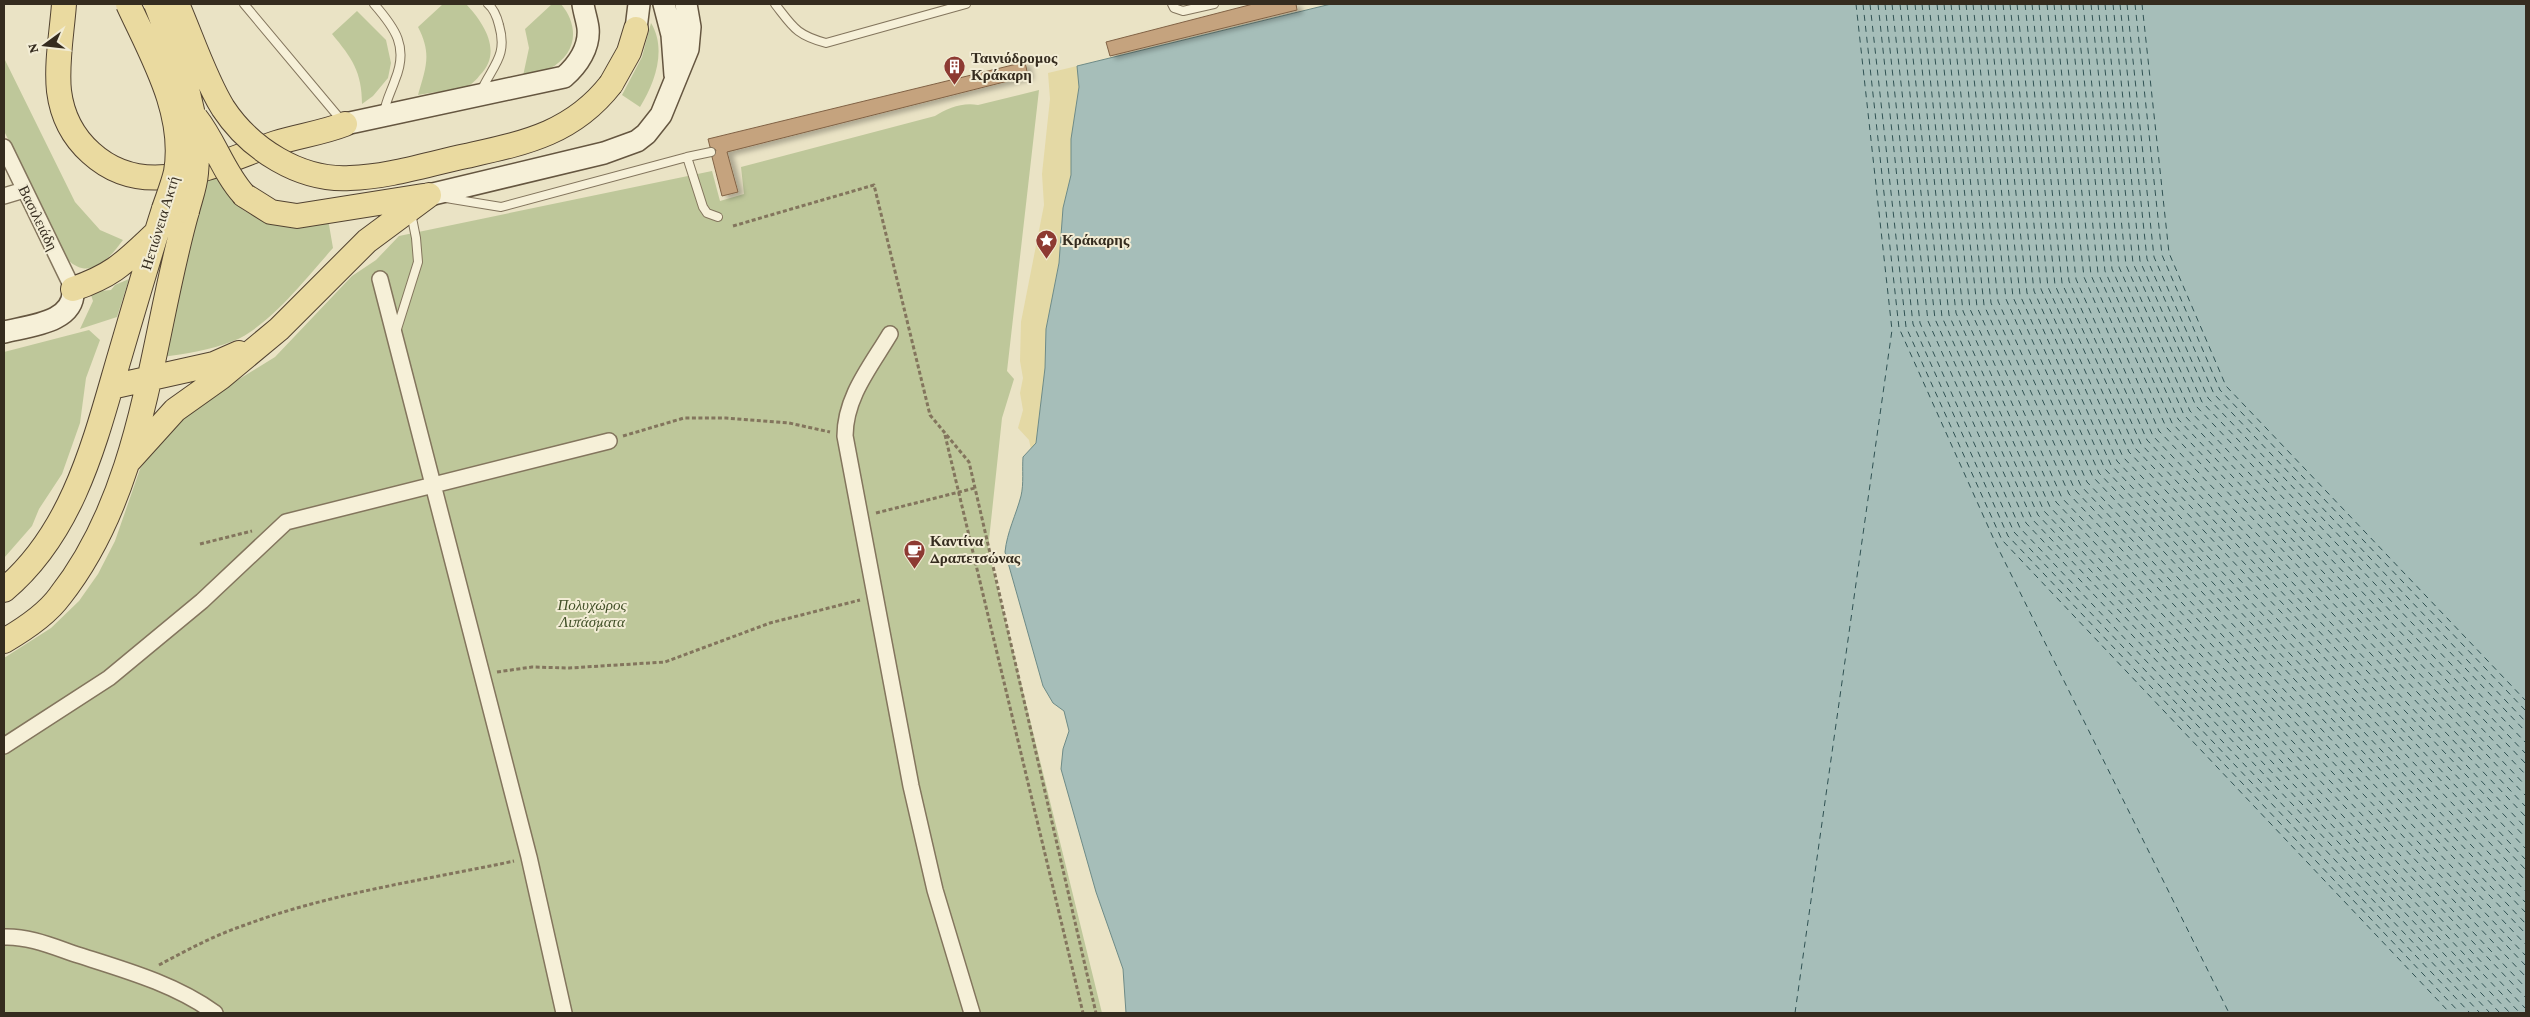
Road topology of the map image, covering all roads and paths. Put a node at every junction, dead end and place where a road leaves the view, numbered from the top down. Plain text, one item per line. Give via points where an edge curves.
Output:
1 (64, 4) edge
2 (128, 4) edge
3 (156, 4) edge
4 (177, 4) edge
5 (244, 4) edge
6 (374, 4) edge
7 (488, 4) edge
8 (639, 4) edge
9 (664, 4) edge
10 (686, 4) edge
11 (775, 4) edge
12 (966, 4) edge
13 (1172, 4) edge
14 (1214, 4) edge
15 (582, 7) edge
16 (636, 29) joint
17 (675, 78) junction
18 (479, 95) junction
19 (193, 114) junction
20 (384, 115) junction
21 (345, 124) junction
22 (4, 148) edge
23 (711, 152) dead end
24 (687, 158) junction
25 (24, 190) junction
26 (4, 196) edge
27 (420, 202) junction
28 (176, 210) junction
29 (718, 217) dead end
30 (733, 226) dead end
31 (157, 232) junction
32 (380, 279) dead end
33 (73, 289) junction
34 (4, 332) edge
35 (890, 334) dead end
36 (395, 337) junction
37 (262, 344) junction
38 (149, 377) junction
39 (111, 387) junction
40 (944, 432) junction
41 (845, 436) junction
42 (609, 441) joint
43 (125, 466) junction
44 (435, 485) junction
45 (974, 488) junction
46 (958, 492) junction
47 (861, 517) junction
48 (286, 522) junction
49 (200, 544) dead end
50 (4, 590) edge
51 (876, 597) junction
52 (4, 641) edge
53 (483, 674) junction
54 (4, 746) edge
55 (529, 858) junction
56 (4, 937) edge
57 (139, 976) junction
58 (215, 1013) edge
59 (564, 1013) edge
60 (972, 1013) edge
61 (1083, 1013) edge
62 (1096, 1013) edge

1 - 21 main road via 59,89 62,108 83,146 118,171 141,178 180,176 278,142
2 - 28 main road, Ηετιώνεια Ακτή, bridge via 162,78 174,116
3 - 19 main road, Ηετιώνεια Ακτή, bridge via 182,68
4 - 16 main road, bridge via 222,106 235,124 287,165 328,178 368,177 532,140 573,121 611,84 629,52
5 - 21 lane
6 - 20 lane via 392,26 401,54
7 - 18 lane via 498,22 503,45 498,64
8 - 16 street
9 - 17 street via 672,35
10 - 17 street via 690,38
11 - 12 lane via 806,38 826,43
13 - 14 lane via 1183,11
15 - 18 street via 588,27 583,52 575,68 564,77
17 - 27 street via 661,115 646,134 626,147
18 - 20 street
19 - 27 main road, bridge via 231,179 244,195 271,212 297,216
19 - 28 main road, Ηετιώνεια Ακτή, bridge via 197,141 196,174
20 - 21 street
22 - 25 street, Βασιλειάδη
23 - 24 lane
24 - 27 lane via 501,207
24 - 29 lane via 703,206 707,213
25 - 26 street
25 - 33 street, Βασιλειάδη
27 - 36 lane via 416,238 418,262
27 - 37 main road via 350,256
28 - 31 main road, Ηετιώνεια Ακτή
28 - 38 main road, Ηετιώνεια Ακτή via 173,259
30 - 40 path via 874,184 930,415
31 - 33 main road via 116,270 100,280
31 - 39 main road, Ηετιώνεια Ακτή
32 - 36 street
33 - 34 street via 71,303 61,314
35 - 41 street via 851,400 845,418
36 - 44 street
37 - 38 main road via 214,364
37 - 43 main road via 175,410
38 - 39 main road
38 - 43 main road, Ηετιώνεια Ακτή
39 - 50 main road, Ηετιώνεια Ακτή via 86,467 66,510 46,545 25,572
40 - 45 path via 969,462
40 - 46 path
41 - 42 path via 789,423 684,418
41 - 47 street
42 - 44 street
43 - 52 main road via 94,544 59,598
44 - 48 street
44 - 53 street
45 - 46 path
45 - 62 path
46 - 47 path
46 - 61 path
47 - 51 street
48 - 49 path
48 - 54 street via 202,601 109,678
51 - 53 path via 770,623 665,662 532,667
51 - 60 street via 911,786 935,890
53 - 55 street
55 - 57 path via 328,900 246,924 202,942
55 - 59 street
56 - 57 street via 48,945
57 - 58 street via 173,988

